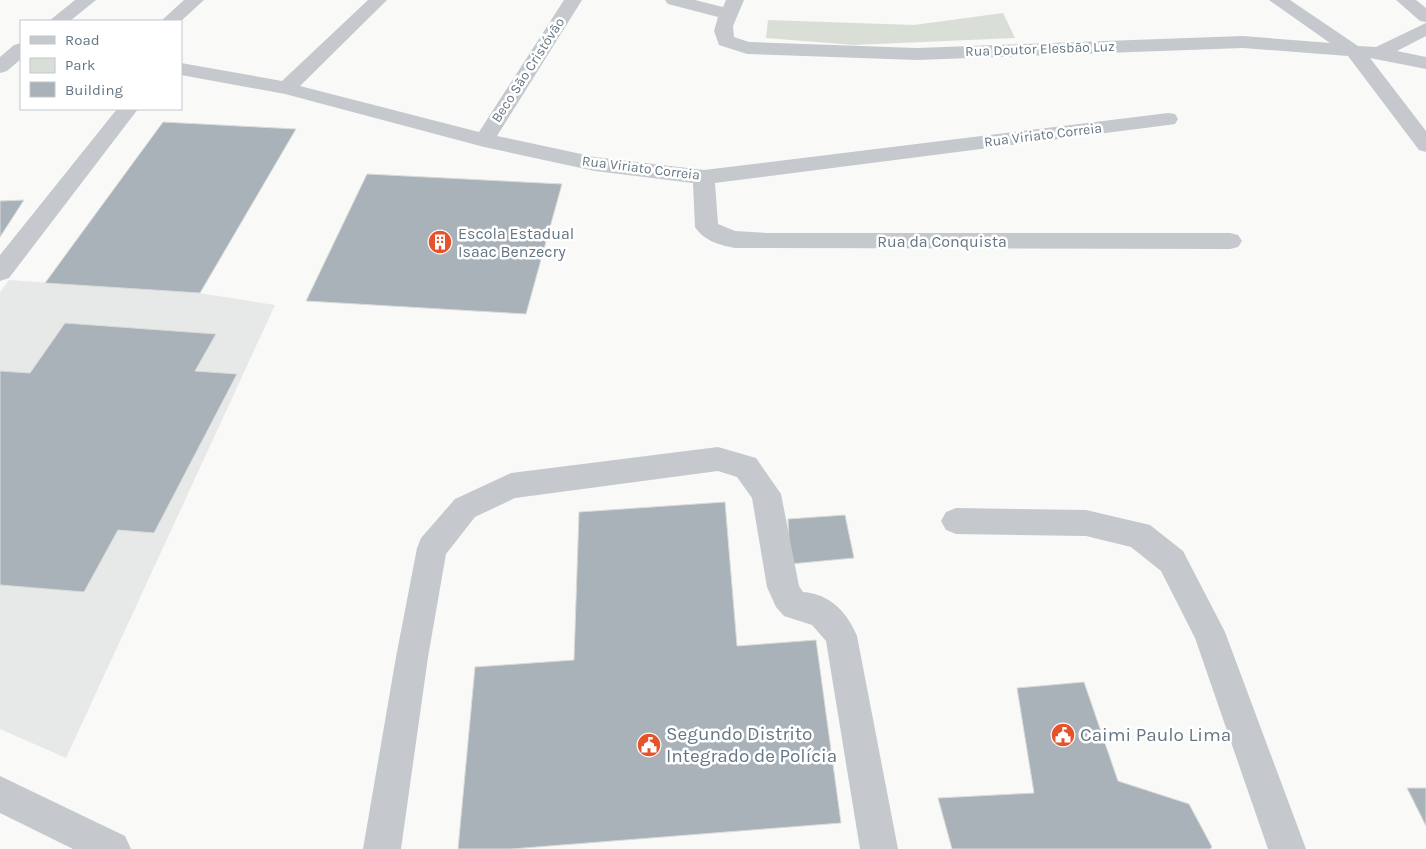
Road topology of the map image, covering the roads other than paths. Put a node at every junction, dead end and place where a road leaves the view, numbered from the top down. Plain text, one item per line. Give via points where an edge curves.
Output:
1 (87, 0) edge
2 (195, 0) edge
3 (378, 0) edge
4 (573, 0) edge
5 (674, 0) edge
6 (1278, 0) edge
7 (1406, 0) edge
8 (732, 7) edge
9 (1426, 17) edge
10 (59, 20) edge
11 (171, 20) edge
12 (1426, 28) edge
13 (20, 51) edge
14 (1355, 52) junction
15 (1379, 53) junction
16 (1426, 63) edge
17 (0, 67) edge
18 (182, 69) edge
19 (286, 88) junction
20 (127, 110) edge
21 (1168, 119) dead end
22 (484, 140) junction
23 (1426, 145) edge
24 (704, 176) junction
25 (1230, 241) dead end
26 (0, 272) edge
27 (956, 521) dead end
28 (0, 794) edge
29 (108, 848) edge
30 (382, 849) edge
31 (879, 849) edge
32 (1287, 849) edge

1 - 10 street
2 - 11 street
3 - 19 street
4 - 22 street, Beco São Cristóvão
5 - 8 street
6 - 14 street
7 - 9 street
8 - 14 street, Rua Doutor Elesbão Luz via 722,35 726,41 747,48 917,54 1242,42
12 - 15 street
13 - 17 street
14 - 15 street, Rua Doutor Elesbão Luz
14 - 23 street
15 - 16 street, Rua Doutor Elesbão Luz
18 - 19 street, Rua Viriato Correia
19 - 22 street, Rua Viriato Correia
20 - 26 street
21 - 24 street, Rua Viriato Correia
22 - 24 street, Rua Viriato Correia via 595,164
24 - 25 street, Rua da Conquista via 707,227 714,234 730,239 766,242
27 - 32 street via 1086,523 1139,535 1172,561 1209,632
28 - 29 street
30 - 31 street via 432,548 465,508 511,486 718,459 746,467 766,494 783,587 789,601 800,609 818,610 830,619 841,636

